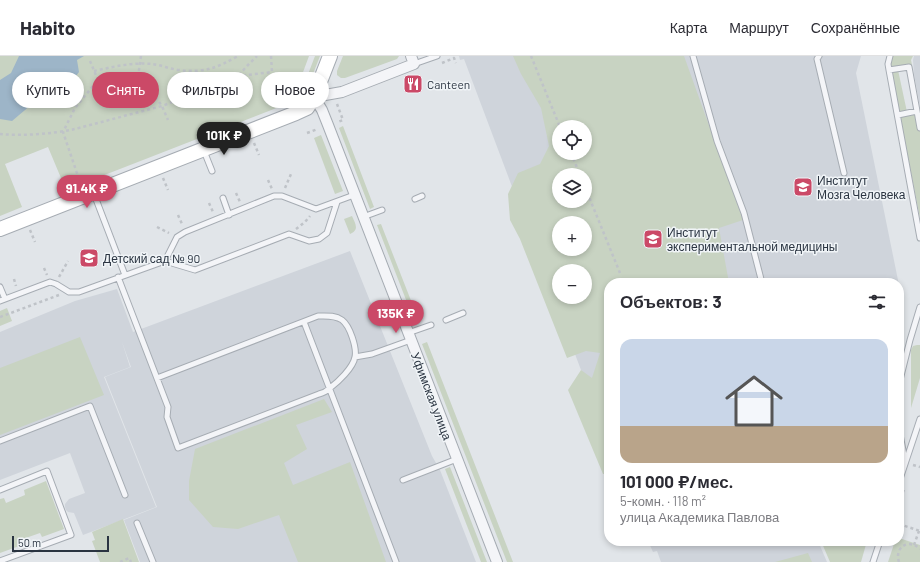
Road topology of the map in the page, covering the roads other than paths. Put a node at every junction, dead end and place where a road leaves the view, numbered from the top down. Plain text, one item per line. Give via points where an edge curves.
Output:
1 (330, 56) edge
2 (436, 56) edge
3 (693, 56) edge
4 (819, 56) edge
5 (890, 56) edge
6 (412, 60) edge
7 (889, 70) junction
8 (324, 72) edge
9 (329, 94) edge
10 (307, 108) edge
11 (321, 108) edge
12 (916, 111) junction
13 (898, 115) junction
14 (920, 128) edge
15 (204, 150) junction
16 (212, 171) dead end
17 (844, 173) dead end
18 (88, 190) junction
19 (354, 195) junction
20 (422, 196) dead end
21 (223, 198) dead end
22 (415, 199) dead end
23 (337, 202) junction
24 (382, 210) dead end
25 (229, 214) junction
26 (363, 217) junction
27 (0, 229) edge
28 (920, 238) edge
29 (165, 261) junction
30 (125, 275) junction
31 (118, 278) junction
32 (761, 278) edge
33 (0, 287) edge
34 (2, 300) edge
35 (920, 307) edge
36 (463, 313) dead end
37 (446, 320) dead end
38 (304, 322) junction
39 (431, 325) dead end
40 (409, 337) junction
41 (355, 358) junction
42 (904, 364) edge
43 (157, 378) junction
44 (330, 389) junction
45 (920, 419) edge
46 (0, 441) edge
47 (904, 457) edge
48 (457, 459) junction
49 (905, 463) junction
50 (904, 466) edge
51 (403, 480) dead end
52 (0, 490) edge
53 (125, 495) dead end
54 (137, 523) dead end
55 (878, 546) edge
56 (0, 561) edge
57 (152, 562) edge
58 (396, 562) edge
59 (496, 562) edge
60 (873, 562) edge

1 - 8 street
2 - 6 lane
3 - 32 lane via 718,141 744,213
4 - 17 lane via 817,59
5 - 7 lane
6 - 9 street via 342,92
7 - 12 lane via 909,67
7 - 13 lane
10 - 15 street
11 - 19 street, Уфимская улица
12 - 13 lane
12 - 14 lane
13 - 28 lane
15 - 16 lane
15 - 18 street
18 - 27 street
18 - 30 lane
19 - 23 lane
19 - 26 street, Уфимская улица
20 - 22 lane
21 - 25 lane
23 - 25 lane via 316,209 282,196 274,196
23 - 29 lane via 327,233 319,239 309,241 289,234 195,270
24 - 26 lane
25 - 29 lane via 177,237
26 - 40 street, Уфимская улица
29 - 30 lane
30 - 31 lane
31 - 34 lane via 79,292 69,292 50,282
31 - 43 lane
33 - 34 lane
35 - 42 lane
36 - 37 lane
38 - 41 lane via 318,316 331,316 342,321 350,331
38 - 43 lane
38 - 44 lane
39 - 40 lane
40 - 41 lane via 372,354
40 - 48 street, Уфимская улица
41 - 44 lane via 350,369
43 - 44 lane via 168,407 167,417 178,448
44 - 58 lane
45 - 49 lane
46 - 53 lane via 90,406
47 - 49 lane
48 - 51 lane
48 - 59 street, Уфимская улица
49 - 50 lane
52 - 56 lane via 47,472 71,535
54 - 57 lane
55 - 60 lane

